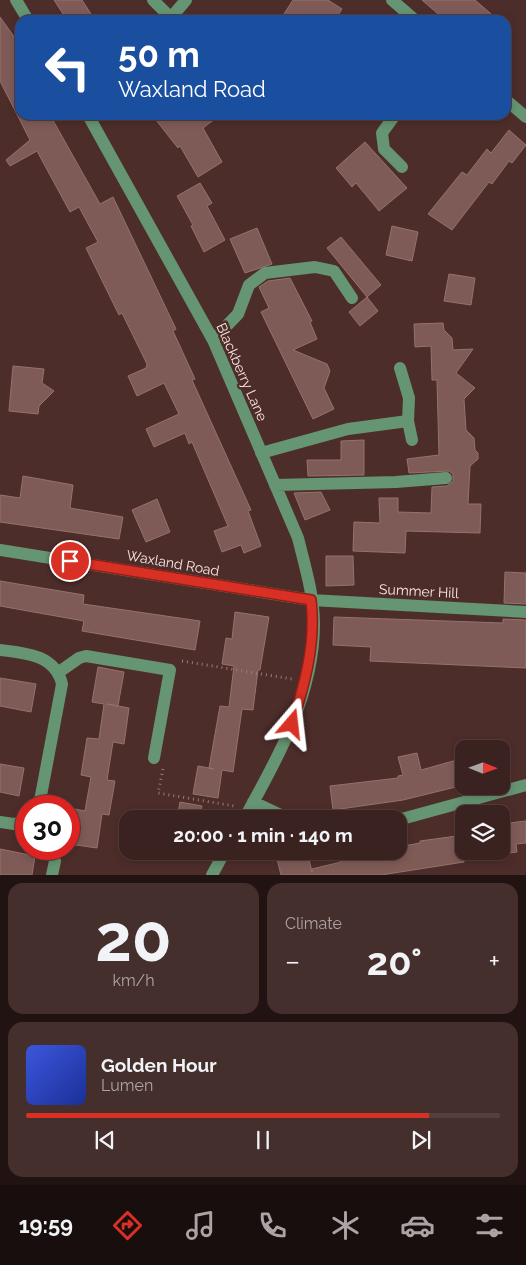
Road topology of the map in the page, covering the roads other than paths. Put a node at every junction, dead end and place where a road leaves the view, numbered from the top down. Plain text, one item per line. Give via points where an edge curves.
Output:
1 (16, 0) edge
2 (153, 0) edge
3 (186, 0) edge
4 (392, 0) edge
5 (25, 15) edge
6 (166, 15) edge
7 (173, 15) edge
8 (409, 15) edge
9 (511, 104) edge
10 (526, 117) edge
11 (91, 120) edge
12 (391, 120) edge
13 (402, 167) dead end
14 (352, 298) dead end
15 (214, 340) junction
16 (400, 368) dead end
17 (408, 421) junction
18 (412, 440) dead end
19 (261, 453) junction
20 (446, 478) dead end
21 (275, 485) junction
22 (0, 550) edge
23 (311, 600) junction
24 (526, 612) edge
25 (0, 650) edge
26 (59, 672) junction
27 (154, 758) road end
28 (526, 785) edge
29 (41, 795) edge
30 (249, 810) edge
31 (407, 818) edge
32 (0, 822) edge
33 (15, 824) edge
34 (220, 860) edge
35 (55, 861) dead end
36 (52, 875) edge
37 (212, 875) edge

1 - 5 street
2 - 6 street
3 - 7 street
4 - 8 street
9 - 10 street
11 - 15 street, Blackberry Lane
12 - 13 street via 382,133 384,149
14 - 15 street via 334,271 315,267 265,273 249,285 238,314
15 - 19 street, Blackberry Lane
16 - 17 street via 409,398
17 - 18 street
17 - 19 street via 348,429
19 - 21 street, Blackberry Lane
20 - 21 street
21 - 23 street, Blackberry Lane via 298,538
22 - 23 street, Waxland Road
23 - 24 street, Summer Hill
23 - 30 street, Blackberry Lane via 314,624 305,681 292,724
25 - 26 street via 42,659
26 - 27 street via 86,656 170,670
26 - 29 street via 62,684
28 - 31 street
32 - 33 street
34 - 37 street
35 - 36 street

